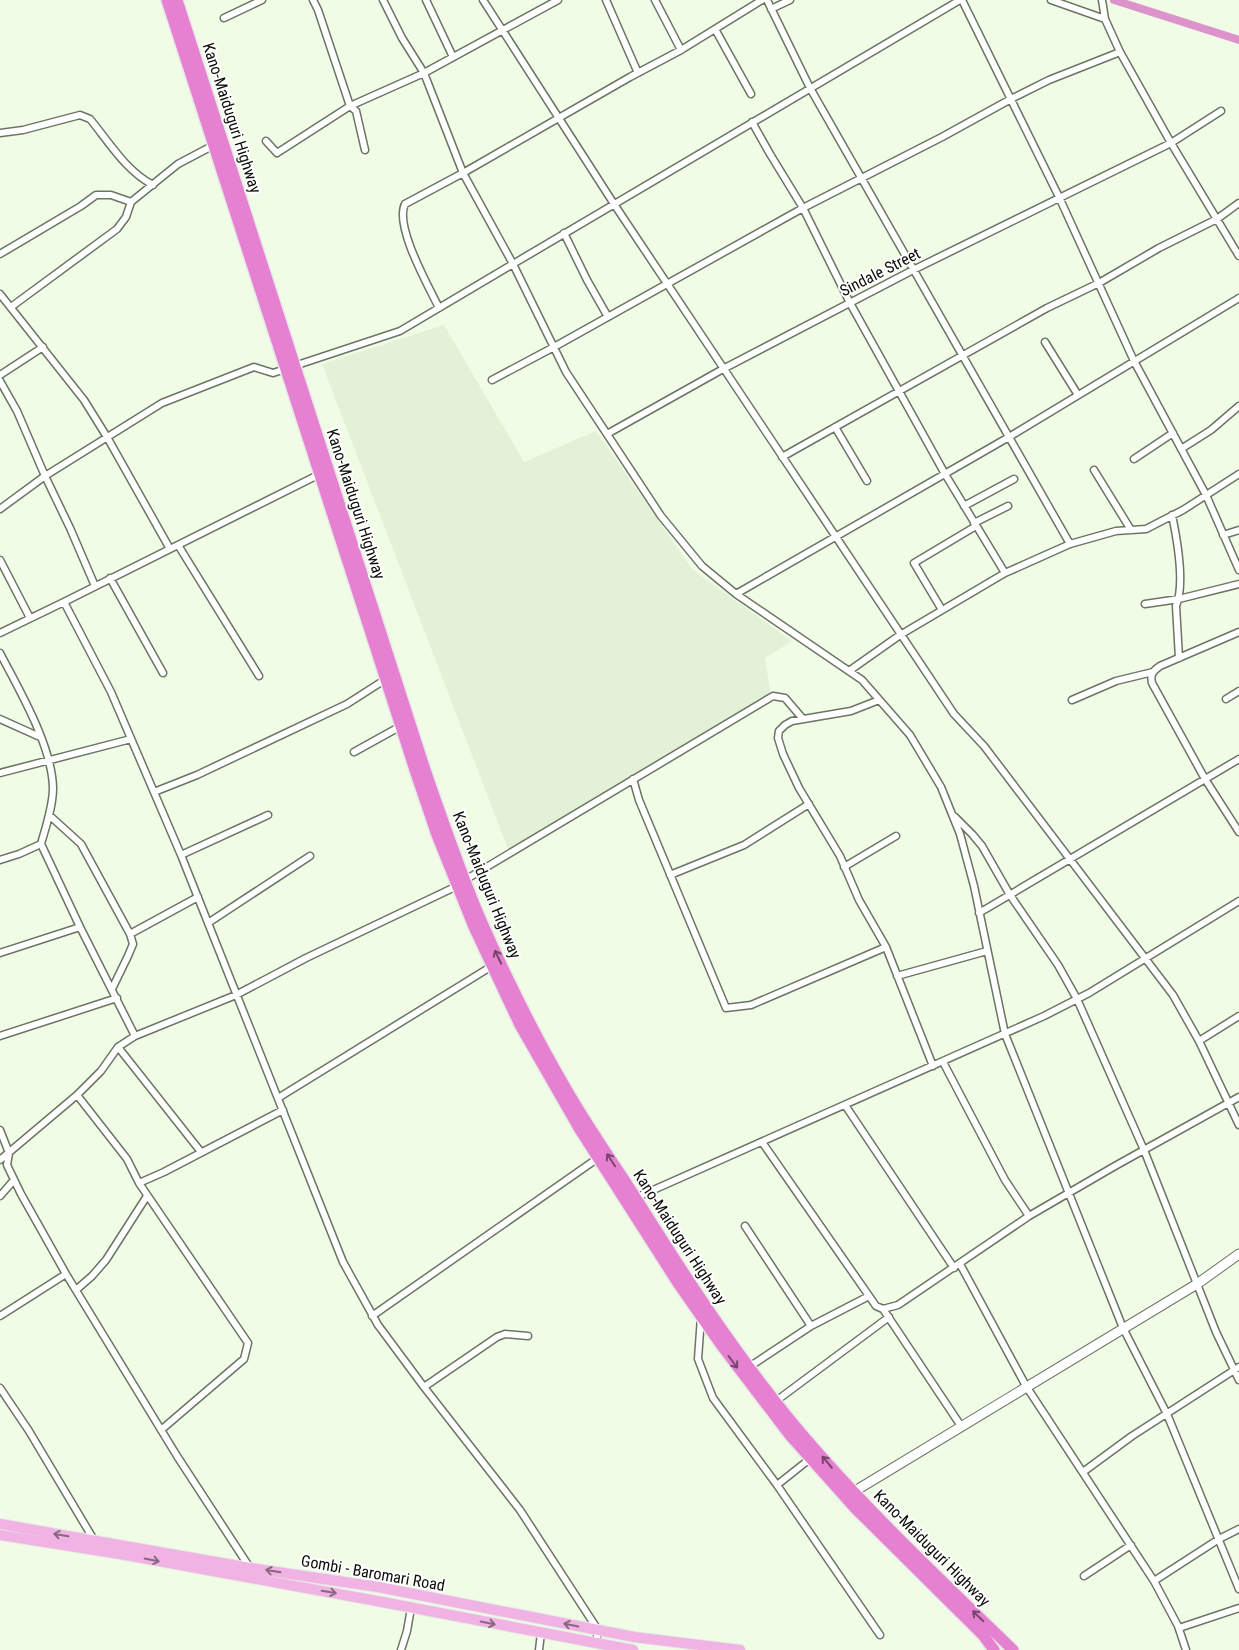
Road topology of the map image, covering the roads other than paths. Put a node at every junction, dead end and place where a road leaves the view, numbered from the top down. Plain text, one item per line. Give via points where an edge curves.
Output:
1 (262, 0) edge
2 (313, 0) edge
3 (383, 0) edge
4 (426, 0) edge
5 (483, 0) edge
6 (558, 0) edge
7 (606, 0) edge
8 (655, 0) edge
9 (762, 0) edge
10 (767, 0) edge
11 (790, 0) edge
12 (961, 0) edge
13 (1051, 0) edge
14 (172, 1) edge
15 (545, 3) edge
16 (1103, 3) edge
17 (771, 9) junction
18 (224, 18) dead end
19 (1106, 19) junction
20 (715, 29) junction
21 (503, 30) junction
22 (681, 50) junction
23 (1120, 52) junction
24 (453, 58) junction
25 (638, 72) junction
26 (424, 73) junction
27 (810, 88) junction
28 (751, 94) dead end
29 (1011, 99) junction
30 (350, 106) junction
31 (1220, 111) dead end
32 (559, 118) junction
33 (752, 122) junction
34 (0, 134) edge
35 (266, 141) dead end
36 (1171, 143) junction
37 (214, 145) junction
38 (365, 150) dead end
39 (463, 173) junction
40 (861, 178) junction
41 (153, 185) junction
42 (1060, 197) junction
43 (131, 202) junction
44 (1239, 203) edge
45 (614, 204) junction
46 (803, 208) junction
47 (1217, 219) junction
48 (564, 234) junction
49 (0, 254) edge
50 (1239, 256) edge
51 (513, 264) junction
52 (914, 270) junction
53 (1099, 283) junction
54 (667, 284) junction
55 (0, 294) edge
56 (1239, 298) edge
57 (850, 303) junction
58 (11, 307) junction
59 (440, 308) junction
60 (608, 317) junction
61 (1045, 342) dead end
62 (43, 347) junction
63 (554, 348) junction
64 (963, 357) junction
65 (1134, 361) junction
66 (290, 366) junction
67 (724, 368) junction
68 (0, 375) edge
69 (492, 380) dead end
70 (0, 381) edge
71 (899, 391) junction
72 (1078, 395) junction
73 (1239, 406) edge
74 (836, 426) junction
75 (1173, 433) junction
76 (607, 434) junction
77 (107, 437) junction
78 (1009, 437) junction
79 (1181, 449) junction
80 (782, 457) junction
81 (1134, 459) dead end
82 (1094, 470) dead end
83 (320, 474) junction
84 (945, 474) junction
85 (1239, 474) edge
86 (45, 476) junction
87 (1014, 479) dead end
88 (867, 481) dead end
89 (1206, 495) junction
90 (964, 506) junction
91 (1008, 506) dead end
92 (0, 509) edge
93 (1172, 515) junction
94 (975, 525) junction
95 (1131, 530) junction
96 (1239, 530) edge
97 (1223, 535) junction
98 (835, 537) junction
99 (1070, 544) junction
100 (178, 545) junction
101 (170, 549) junction
102 (0, 560) edge
103 (1239, 570) edge
104 (1005, 573) junction
105 (110, 578) junction
106 (1239, 584) edge
107 (95, 586) junction
108 (736, 594) junction
109 (1179, 599) junction
110 (64, 602) junction
111 (1145, 604) dead end
112 (942, 610) junction
113 (30, 618) junction
114 (1239, 632) edge
115 (0, 633) edge
116 (900, 635) junction
117 (0, 652) edge
118 (1179, 658) junction
119 (849, 671) junction
120 (1153, 672) junction
121 (164, 673) dead end
122 (259, 676) dead end
123 (386, 679) junction
124 (1239, 691) edge
125 (1226, 699) dead end
126 (879, 700) junction
127 (1072, 700) dead end
128 (0, 719) edge
129 (803, 719) junction
130 (401, 726) junction
131 (40, 737) junction
132 (131, 739) junction
133 (354, 752) dead end
134 (1239, 759) edge
135 (48, 760) junction
136 (0, 773) edge
137 (1205, 779) junction
138 (633, 780) junction
139 (154, 792) junction
140 (809, 804) junction
141 (268, 815) dead end
142 (952, 815) junction
143 (49, 816) junction
144 (1239, 832) edge
145 (896, 836) dead end
146 (41, 844) junction
147 (181, 856) junction
148 (310, 856) dead end
149 (1070, 858) junction
150 (0, 860) edge
151 (844, 867) junction
152 (670, 874) junction
153 (461, 883) junction
154 (1010, 895) junction
155 (198, 897) junction
156 (1239, 901) edge
157 (979, 913) junction
158 (208, 923) junction
159 (80, 927) junction
160 (130, 934) junction
161 (886, 947) junction
162 (987, 951) junction
163 (0, 953) edge
164 (1147, 958) junction
165 (492, 966) junction
166 (898, 976) junction
167 (112, 989) junction
168 (236, 995) junction
169 (116, 998) junction
170 (1077, 999) junction
171 (1239, 1016) edge
172 (1006, 1034) junction
173 (0, 1036) edge
174 (135, 1036) junction
175 (1200, 1041) junction
176 (118, 1047) junction
177 (943, 1062) junction
178 (934, 1066) junction
179 (76, 1095) junction
180 (1239, 1097) edge
181 (278, 1098) junction
182 (1228, 1103) junction
183 (846, 1105) junction
184 (283, 1110) junction
185 (1239, 1125) edge
186 (0, 1130) edge
187 (762, 1142) junction
188 (1144, 1150) junction
189 (202, 1152) junction
190 (9, 1153) junction
191 (598, 1158) junction
192 (0, 1160) edge
193 (14, 1180) junction
194 (139, 1183) junction
195 (1070, 1192) junction
196 (0, 1196) edge
197 (147, 1196) junction
198 (632, 1200) junction
199 (1029, 1216) junction
200 (745, 1226) dead end
201 (1239, 1254) edge
202 (957, 1266) junction
203 (66, 1274) junction
204 (1197, 1284) junction
205 (76, 1290) junction
206 (869, 1296) junction
207 (883, 1309) junction
208 (0, 1316) edge
209 (372, 1316) junction
210 (701, 1317) junction
211 (888, 1317) junction
212 (811, 1326) junction
213 (1123, 1328) junction
214 (528, 1336) dead end
215 (749, 1367) junction
216 (1237, 1369) edge
217 (1239, 1380) edge
218 (1026, 1386) junction
219 (424, 1387) junction
220 (0, 1388) edge
221 (776, 1402) junction
222 (1167, 1414) junction
223 (961, 1426) junction
224 (161, 1430) junction
225 (810, 1458) junction
226 (1083, 1472) junction
227 (777, 1485) junction
228 (849, 1494) junction
229 (0, 1524) edge
230 (1239, 1529) edge
231 (0, 1535) edge
232 (1219, 1539) junction
233 (94, 1540) junction
234 (1130, 1545) junction
235 (127, 1551) junction
236 (250, 1568) junction
237 (1084, 1576) dead end
238 (1154, 1581) junction
239 (1239, 1589) edge
240 (411, 1608) junction
241 (1239, 1608) edge
242 (1179, 1628) junction
243 (598, 1630) junction
244 (541, 1633) junction
245 (880, 1635) dead end
246 (983, 1635) junction
247 (634, 1637) junction
248 (596, 1643) junction
249 (401, 1650) edge
250 (539, 1650) edge
251 (632, 1650) edge
252 (740, 1650) edge
253 (986, 1650) edge
254 (994, 1650) edge
255 (1013, 1650) edge
256 (1186, 1650) edge

1 - 18 street
2 - 30 street
3 - 26 street
4 - 24 street
5 - 21 street
6 - 15 street
7 - 25 street
8 - 22 street
9 - 20 street
10 - 17 street
11 - 17 street
12 - 27 street
12 - 29 street
13 - 19 street
14 - 37 highway, Kano-Maiduguri Highway
14 - 66 highway, Kano-Maiduguri Highway
15 - 21 street
16 - 19 street
17 - 27 street
19 - 23 street
20 - 22 street
20 - 28 street
21 - 24 street
21 - 32 street
22 - 25 street
23 - 29 street
23 - 36 street
24 - 26 street
25 - 32 street
26 - 30 street
26 - 39 street
27 - 33 street
27 - 40 street
29 - 40 street
29 - 42 street
30 - 35 street via 277,153
30 - 38 street via 356,111
31 - 36 street, Sindale Street
32 - 39 street
32 - 45 street
33 - 45 street
33 - 46 street
34 - 41 street via 80,115 90,119 140,179
36 - 42 street, Sindale Street
36 - 47 street
37 - 41 street via 178,164
37 - 66 highway, Kano-Maiduguri Highway
39 - 51 street
39 - 59 street via 405,204 402,210 415,259
40 - 46 street
40 - 52 street
41 - 43 street
42 - 52 street, Sindale Street
42 - 53 street
43 - 49 street via 111,195 96,195
43 - 58 street via 126,217 117,228
44 - 47 street
45 - 48 street
45 - 54 street
46 - 54 street
46 - 57 street
47 - 50 street
47 - 53 street
48 - 51 street
48 - 60 street
51 - 59 street
51 - 63 street
52 - 57 street, Sindale Street
52 - 64 street
53 - 64 street via 1047,308
53 - 65 street
54 - 60 street
54 - 67 street
55 - 58 street
56 - 65 street
57 - 67 street, Sindale Street
57 - 71 street
58 - 62 street
59 - 66 street via 400,331
60 - 63 street
61 - 72 street
62 - 68 street
62 - 77 street via 84,400
63 - 69 street
63 - 76 street
64 - 71 street
64 - 78 street
65 - 72 street
65 - 75 street
66 - 77 street via 273,373 254,367 162,403
66 - 83 highway, Kano-Maiduguri Highway
66 - 153 highway, Kano-Maiduguri Highway
67 - 76 street, Sindale Street
67 - 80 street
70 - 86 street via 17,411
71 - 74 street
71 - 84 street
72 - 78 street
73 - 79 street via 1211,430
74 - 80 street
74 - 88 street
75 - 79 street
75 - 81 street
76 - 108 street via 661,516 702,566
77 - 86 street
77 - 101 street
78 - 84 street
78 - 99 street
79 - 89 street
80 - 98 street
82 - 95 street
83 - 100 street
83 - 123 highway, Kano-Maiduguri Highway
84 - 90 street
84 - 98 street
85 - 89 street
86 - 92 street
86 - 107 street
87 - 90 street
89 - 93 street
89 - 97 street
90 - 94 street
91 - 94 street
93 - 95 street via 1146,529
93 - 109 street via 1179,552
94 - 104 street
94 - 112 street via 914,563
95 - 99 street
96 - 97 street
97 - 103 street
98 - 108 street
98 - 116 street
99 - 104 street
100 - 101 street
100 - 122 street
101 - 105 street
102 - 113 street
104 - 112 street
105 - 107 street
105 - 121 street
106 - 109 street
107 - 110 street
108 - 119 street
109 - 111 street
109 - 118 street via 1176,606
110 - 113 street
110 - 132 street via 111,692
112 - 116 street
113 - 115 street
114 - 118 street
116 - 119 street
116 - 149 street via 954,714 984,746
117 - 131 street
118 - 120 street
119 - 126 street via 862,680
120 - 127 street via 1116,681
120 - 137 street via 1152,683
123 - 130 highway, Kano-Maiduguri Highway
123 - 139 street via 347,704 198,775
124 - 125 street
126 - 129 street via 852,711
126 - 142 street via 910,735 941,787
128 - 131 street
129 - 138 street via 785,698 773,696
129 - 140 street via 785,724 778,738
130 - 133 street
130 - 153 highway, Kano-Maiduguri Highway via 437,834
131 - 135 street
132 - 135 street
132 - 139 street
134 - 137 street
135 - 136 street
135 - 143 street via 53,788
137 - 144 street
137 - 149 street
138 - 152 street
138 - 153 street
139 - 147 street
140 - 151 street
140 - 152 street via 744,845
141 - 147 street
142 - 154 street via 977,840
142 - 157 street via 970,868
143 - 146 street
143 - 160 street via 80,844
145 - 151 street
146 - 150 street
146 - 159 street
147 - 155 street
148 - 158 street
149 - 154 street
149 - 164 street
151 - 161 street
152 - 161 street via 726,1008 751,1005
153 - 165 highway, Kano-Maiduguri Highway
153 - 168 street
198 -> 153 highway, Kano-Maiduguri Highway via 541,1044
154 - 157 street
154 - 170 street
155 - 158 street
155 - 160 street
156 - 164 street
157 - 162 street
158 - 168 street
159 - 163 street
159 - 167 street
160 - 167 street via 133,944
161 - 166 street
162 - 166 street
162 - 172 street
164 - 170 street
164 - 175 street via 1174,995
165 - 181 street
165 - 191 highway, Kano-Maiduguri Highway via 537,1056
166 - 178 street
167 - 169 street
168 - 174 street
168 - 181 street
169 - 173 street
169 - 174 street
170 - 172 street
170 - 188 street
171 - 175 street
172 - 177 street
172 - 195 street
174 - 176 street
175 - 182 street
176 - 179 street via 101,1071
176 - 189 street
177 - 178 street
177 - 199 street via 1004,1180
178 - 183 street
179 - 190 street
179 - 194 street via 127,1159
180 - 182 street
181 - 184 street
182 - 185 street
182 - 188 street
183 - 187 street
183 - 202 street
184 - 189 street
184 - 209 street via 343,1262
186 - 190 street
187 - 198 street
187 - 206 street
188 - 195 street
188 - 204 street
189 - 194 street
190 - 192 street
190 - 193 street via 7,1165
191 - 198 highway, Kano-Maiduguri Highway
191 - 209 street
193 - 196 street
193 - 203 street
194 - 197 street
195 - 199 street
195 - 213 street
197 - 205 street via 106,1260
197 - 224 street via 248,1343 244,1359
198 - 210 highway, Kano-Maiduguri Highway
198 - 215 highway, Kano-Maiduguri Highway
199 - 202 street
200 - 212 street
201 - 204 street
202 - 207 street via 898,1305
202 - 218 street
203 - 205 street
203 - 208 street
204 - 213 street
204 - 216 street
205 - 224 street
206 - 207 street via 876,1306
206 - 212 street
207 - 211 street
209 - 219 street
210 -> 225 highway, Kano-Maiduguri Highway via 768,1408
210 - 227 street via 698,1359 713,1398
211 - 221 street
211 - 223 street
212 - 215 street
213 - 218 street
213 - 222 street
214 - 219 street via 505,1334 498,1337
215 - 221 highway, Kano-Maiduguri Highway
216 - 217 street
216 - 222 street
218 - 223 street
218 - 226 street
219 - 243 street via 520,1510
220 - 233 street via 29,1430
228 -> 221 highway, Kano-Maiduguri Highway
222 - 226 street
222 - 232 street
223 - 228 street
224 - 236 street
225 - 227 street
225 - 228 highway, Kano-Maiduguri Highway
226 - 234 street
227 - 245 street
228 - 246 highway, Kano-Maiduguri Highway via 924,1577
255 -> 228 highway, Kano-Maiduguri Highway
233 -> 229 main road, Gombi - Baromari Road
230 - 232 street
231 - 235 main road, Gombi - Baromari Road
232 - 238 street
232 - 239 street
233 - 235 main road, Gombi - Baromari Road
234 - 237 street
234 - 238 street
235 - 236 main road, Gombi - Baromari Road
235 -> 240 main road, Gombi - Baromari Road
243 -> 236 main road, Gombi - Baromari Road via 378,1587
238 - 242 street
240 -> 244 main road, Gombi - Baromari Road
240 - 249 street
241 - 242 street
242 - 256 street
243 - 247 main road, Gombi - Baromari Road
243 - 248 street
244 - 248 main road, Gombi - Baromari Road
244 - 250 street
246 - 253 highway
246 - 254 highway, Kano-Maiduguri Highway
247 - 251 street
247 - 252 main road, Gombi - Baromari Road
248 - 251 main road, Gombi - Baromari Road

